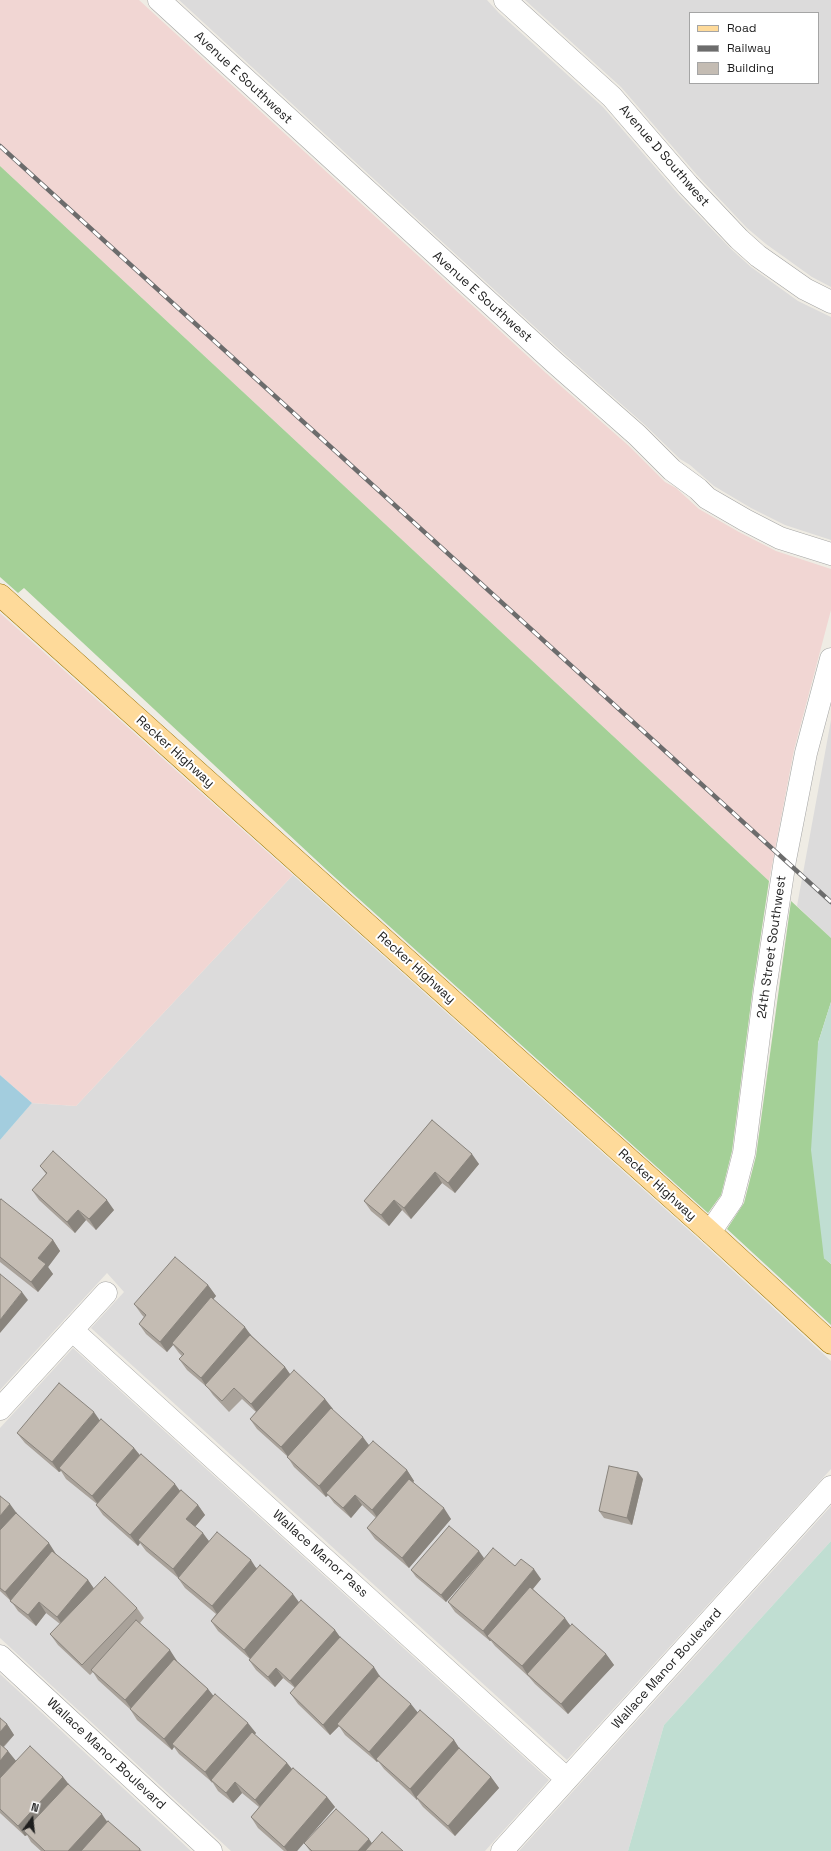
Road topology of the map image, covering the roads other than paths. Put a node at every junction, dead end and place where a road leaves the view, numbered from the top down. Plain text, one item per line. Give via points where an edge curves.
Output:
1 (159, 0) edge
2 (505, 0) edge
3 (831, 302) edge
4 (831, 554) edge
5 (0, 595) edge
6 (831, 659) edge
7 (710, 1232) junction
8 (106, 1293) dead end
9 (72, 1330) junction
10 (831, 1343) edge
11 (0, 1409) edge
12 (831, 1487) edge
13 (0, 1656) edge
14 (567, 1779) junction
15 (211, 1851) edge
16 (502, 1851) edge

1 - 4 street, Avenue E Southwest via 672,470 707,498 745,520 780,538
2 - 3 street, Avenue D Southwest via 612,97 688,185 739,239 758,256 805,289
5 - 7 main road, Recker Highway
6 - 7 street, 24th Street Southwest via 806,753 785,860 744,1153 732,1200
7 - 10 main road, Recker Highway
8 - 9 street
9 - 11 street
9 - 14 street, Wallace Manor Pass
12 - 14 street, Wallace Manor Boulevard
13 - 15 street, Wallace Manor Boulevard
14 - 16 street, Wallace Manor Boulevard

